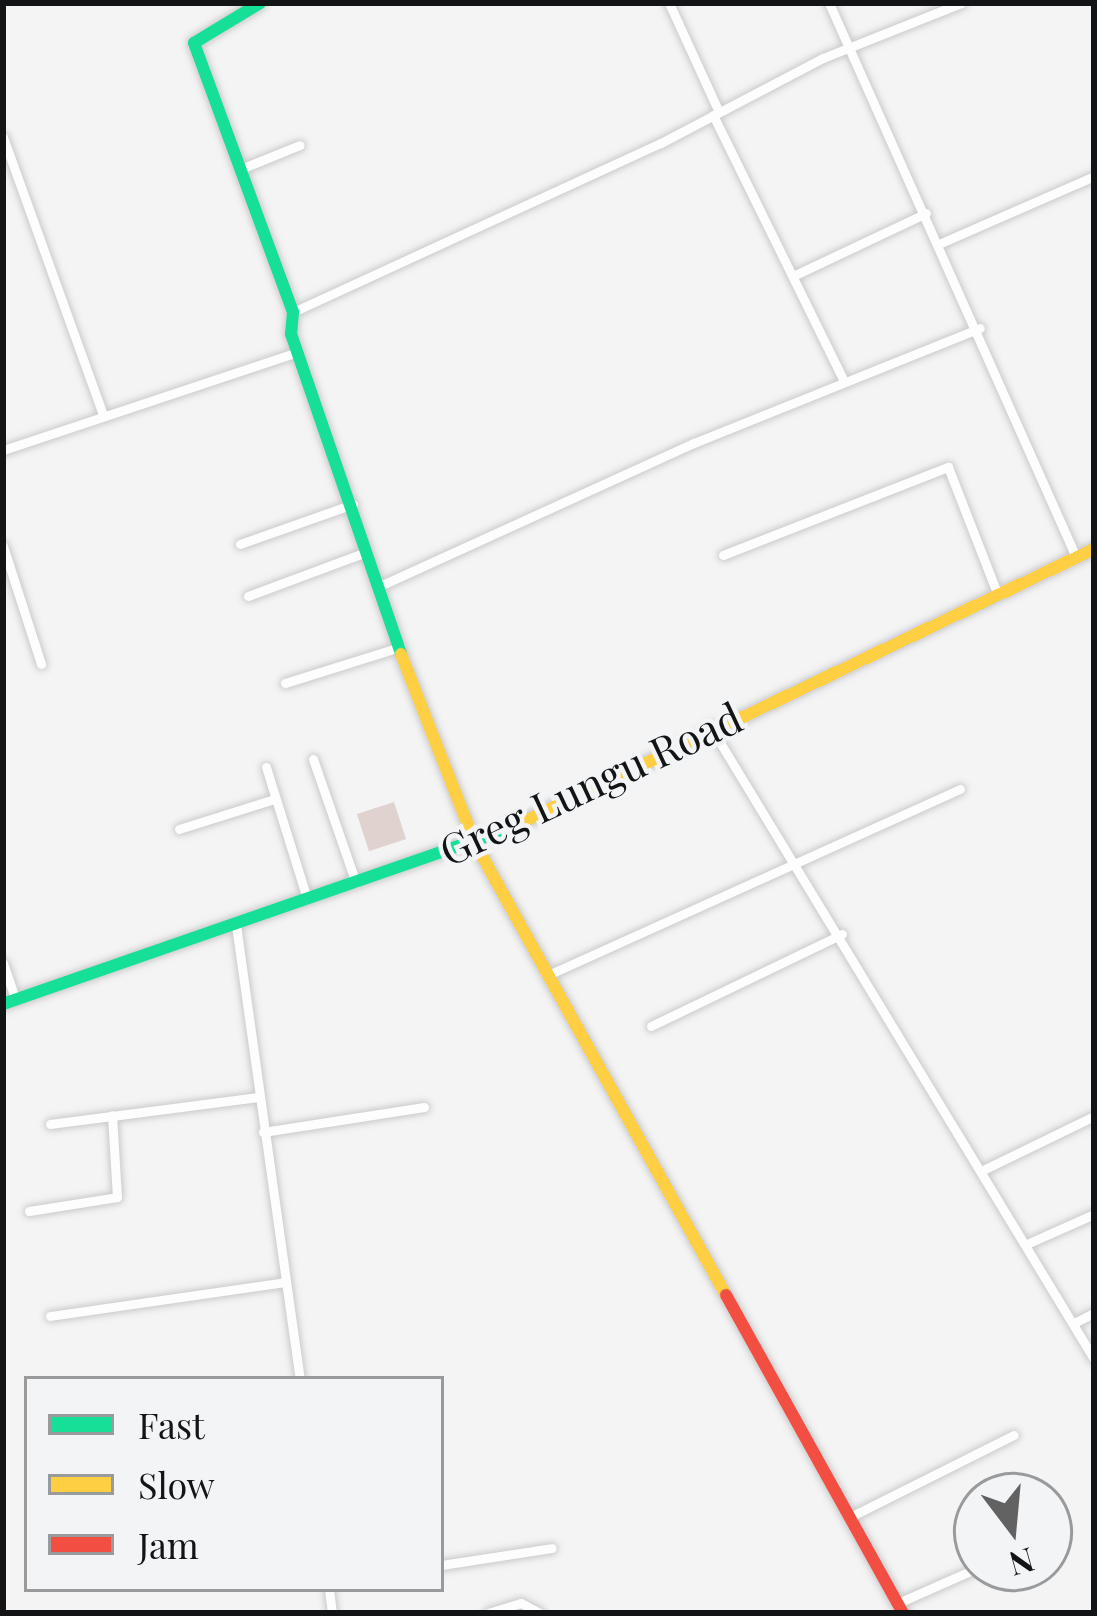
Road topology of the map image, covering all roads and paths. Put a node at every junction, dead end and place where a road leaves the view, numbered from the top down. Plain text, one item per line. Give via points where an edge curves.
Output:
1 (260, 3) edge
2 (669, 3) edge
3 (829, 3) edge
4 (961, 3) edge
5 (851, 49) junction
6 (716, 114) junction
7 (3, 137) edge
8 (300, 145) dead end
9 (243, 168) junction
10 (1094, 176) edge
11 (926, 213) junction
12 (941, 243) junction
13 (793, 276) junction
14 (293, 312) junction
15 (980, 328) junction
16 (297, 352) junction
17 (844, 381) junction
18 (104, 415) junction
19 (3, 450) edge
20 (353, 504) junction
21 (240, 544) dead end
22 (3, 546) edge
23 (1094, 549) edge
24 (370, 551) junction
25 (723, 555) dead end
26 (1076, 557) junction
27 (382, 585) junction
28 (997, 592) junction
29 (248, 596) dead end
30 (400, 647) junction
31 (41, 664) dead end
32 (285, 683) dead end
33 (710, 726) junction
34 (313, 759) dead end
35 (266, 766) dead end
36 (960, 789) dead end
37 (274, 799) junction
38 (179, 829) dead end
39 (476, 845) junction
40 (799, 864) junction
41 (356, 883) junction
42 (307, 899) junction
43 (236, 925) junction
44 (842, 934) junction
45 (3, 964) edge
46 (548, 975) junction
47 (9, 1002) edge
48 (651, 1026) dead end
49 (258, 1096) junction
50 (424, 1107) dead end
51 (112, 1115) junction
52 (1094, 1116) edge
53 (50, 1124) dead end
54 (263, 1132) junction
55 (985, 1169) junction
56 (29, 1211) dead end
57 (1094, 1214) edge
58 (1029, 1243) junction
59 (286, 1282) junction
60 (1094, 1313) edge
61 (50, 1316) dead end
62 (1074, 1323) junction
63 (1094, 1359) edge
64 (300, 1376) edge
65 (1014, 1435) dead end
66 (850, 1517) junction
67 (551, 1548) dead end
68 (444, 1565) edge
69 (953, 1581) edge
70 (901, 1608) edge
71 (488, 1613) edge
72 (540, 1613) edge

1 - 9 street via 194,37
2 - 6 street
3 - 5 street
4 - 5 street
5 - 6 street
5 - 11 street
6 - 13 street
6 - 14 street
7 - 18 street
8 - 9 street
9 - 14 street
10 - 12 street
11 - 12 street
11 - 13 street
12 - 15 street
13 - 17 street
14 - 16 street
15 - 17 street
15 - 26 street
16 - 18 street
16 - 20 street
17 - 27 street
18 - 19 street
20 - 21 street
20 - 24 street
22 - 31 street
23 - 26 street, Greg Lungu Road
24 - 27 street
24 - 29 street
25 - 28 street via 948,467
26 - 28 street, Greg Lungu Road
27 - 30 street
28 - 33 street, Greg Lungu Road
30 - 32 street
30 - 39 street
33 - 39 street, Greg Lungu Road
33 - 40 street
34 - 41 street
35 - 37 street
36 - 40 street
37 - 38 street
37 - 42 street
39 - 41 street, Greg Lungu Road
39 - 46 street
40 - 44 street
40 - 46 street
41 - 42 street, Greg Lungu Road
42 - 43 street, Greg Lungu Road
43 - 47 street, Greg Lungu Road
43 - 49 street
44 - 48 street
44 - 55 street
45 - 47 street
46 - 66 street
49 - 51 street
49 - 54 street
50 - 54 street
51 - 53 street
51 - 56 street via 116,1197
52 - 55 street
54 - 59 street
55 - 58 street
57 - 58 street
58 - 62 street
59 - 61 street
59 - 64 street
60 - 62 street
62 - 63 street
65 - 66 street
66 - 70 street
67 - 68 street
69 - 70 street
71 - 72 street via 521,1603

